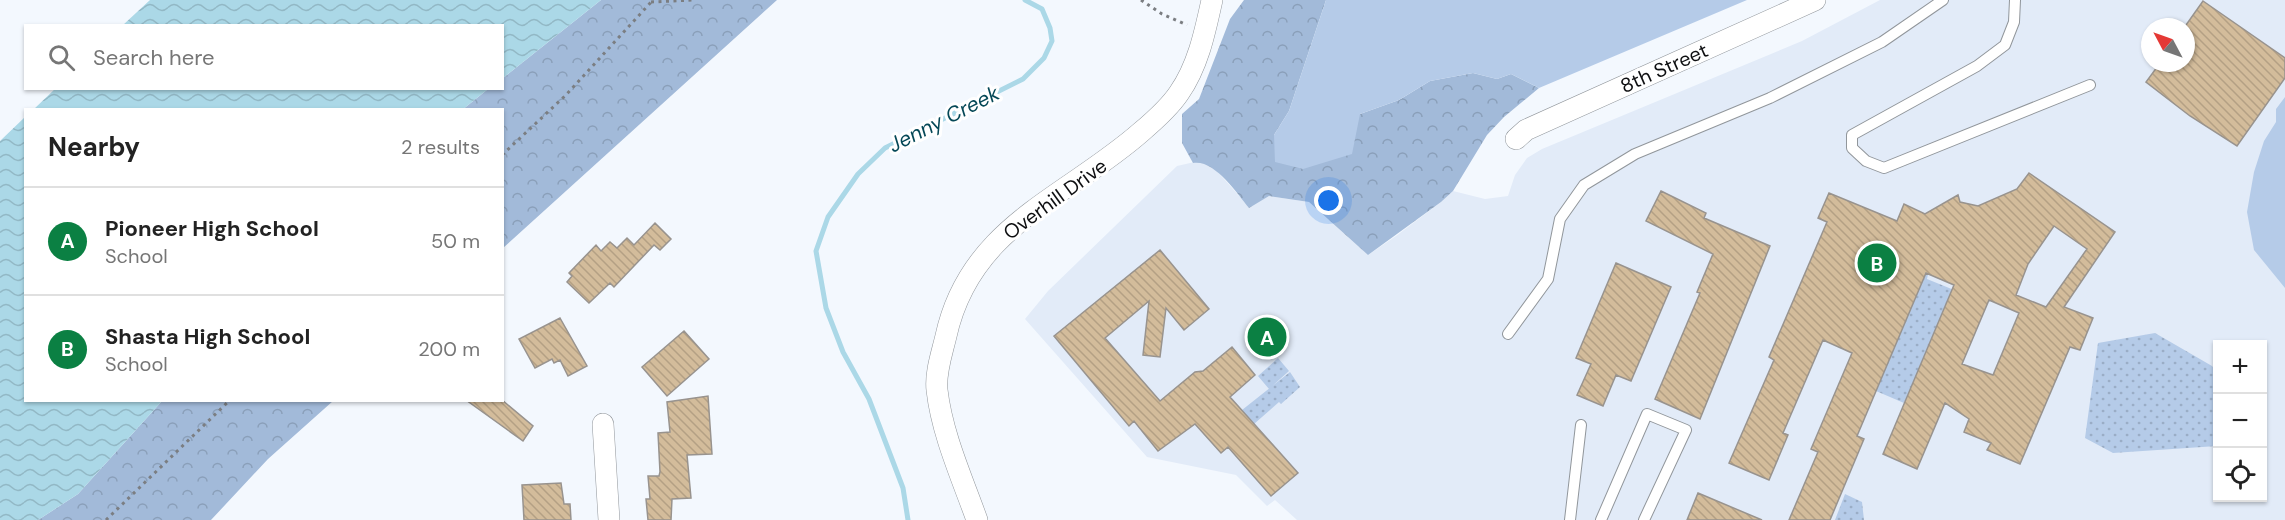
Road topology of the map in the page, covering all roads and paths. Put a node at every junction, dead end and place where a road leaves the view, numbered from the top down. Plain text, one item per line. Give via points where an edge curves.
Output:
1 (693, 0) edge
2 (1141, 0) edge
3 (1212, 0) edge
4 (1815, 0) edge
5 (1943, 0) edge
6 (2014, 0) edge
7 (652, 1) edge
8 (1205, 33) junction
9 (2090, 85) dead end
10 (1516, 139) dead end
11 (504, 152) edge
12 (1508, 334) dead end
13 (228, 402) edge
14 (603, 424) dead end
15 (1581, 424) dead end
16 (106, 520) edge
17 (609, 520) edge
18 (977, 520) edge
19 (1570, 520) edge
20 (1601, 520) edge
21 (1644, 520) edge

1 - 7 path
2 - 8 path
3 - 8 street, Overhill Drive
4 - 10 street, 8th Street via 1526,130
5 - 12 lane via 1872,47 1770,98 1635,154 1584,185 1560,219 1548,279
6 - 9 lane via 2014,22 2005,45 1977,66 1852,135 1852,148 1884,168
7 - 11 path via 567,95
8 - 18 street, Overhill Drive via 1191,74 1164,110 1122,149 1016,223 986,254 957,301 937,387 945,425
13 - 16 path
14 - 17 street
15 - 19 lane
20 - 21 lane via 1647,414 1686,430

